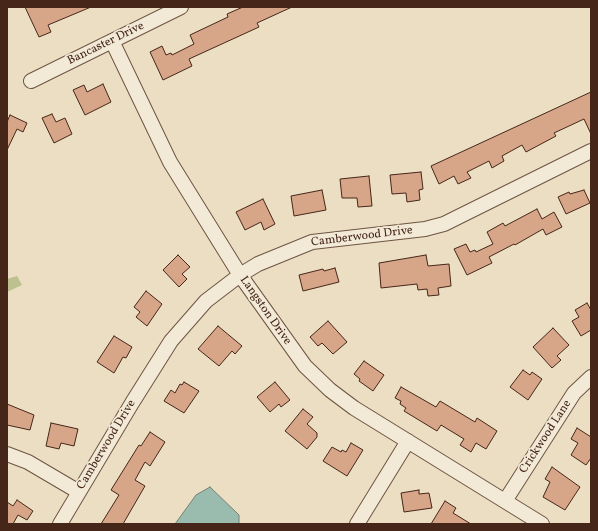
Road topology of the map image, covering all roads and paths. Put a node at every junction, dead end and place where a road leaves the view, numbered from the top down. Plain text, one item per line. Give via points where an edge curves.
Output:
1 (181, 7) edge
2 (112, 42) junction
3 (31, 82) dead end
4 (591, 151) edge
5 (240, 275) junction
6 (591, 377) edge
7 (408, 441) junction
8 (7, 454) edge
9 (79, 492) junction
10 (505, 501) junction
11 (60, 524) edge
12 (357, 524) edge
13 (542, 524) edge

1 - 2 street, Bancaster Drive
2 - 3 street, Bancaster Drive
2 - 5 street, Langston Drive via 170,162
4 - 5 street, Camberwood Drive via 444,224 425,229 312,242 258,264
5 - 7 street, Langston Drive via 298,357 321,383 354,408
5 - 9 street, Camberwood Drive via 206,301 171,341
6 - 10 street, Crickwood Lane via 574,394
7 - 10 street, Langston Drive
7 - 12 street
8 - 9 street via 28,462
9 - 11 street, Camberwood Drive
10 - 13 street, Langston Drive

